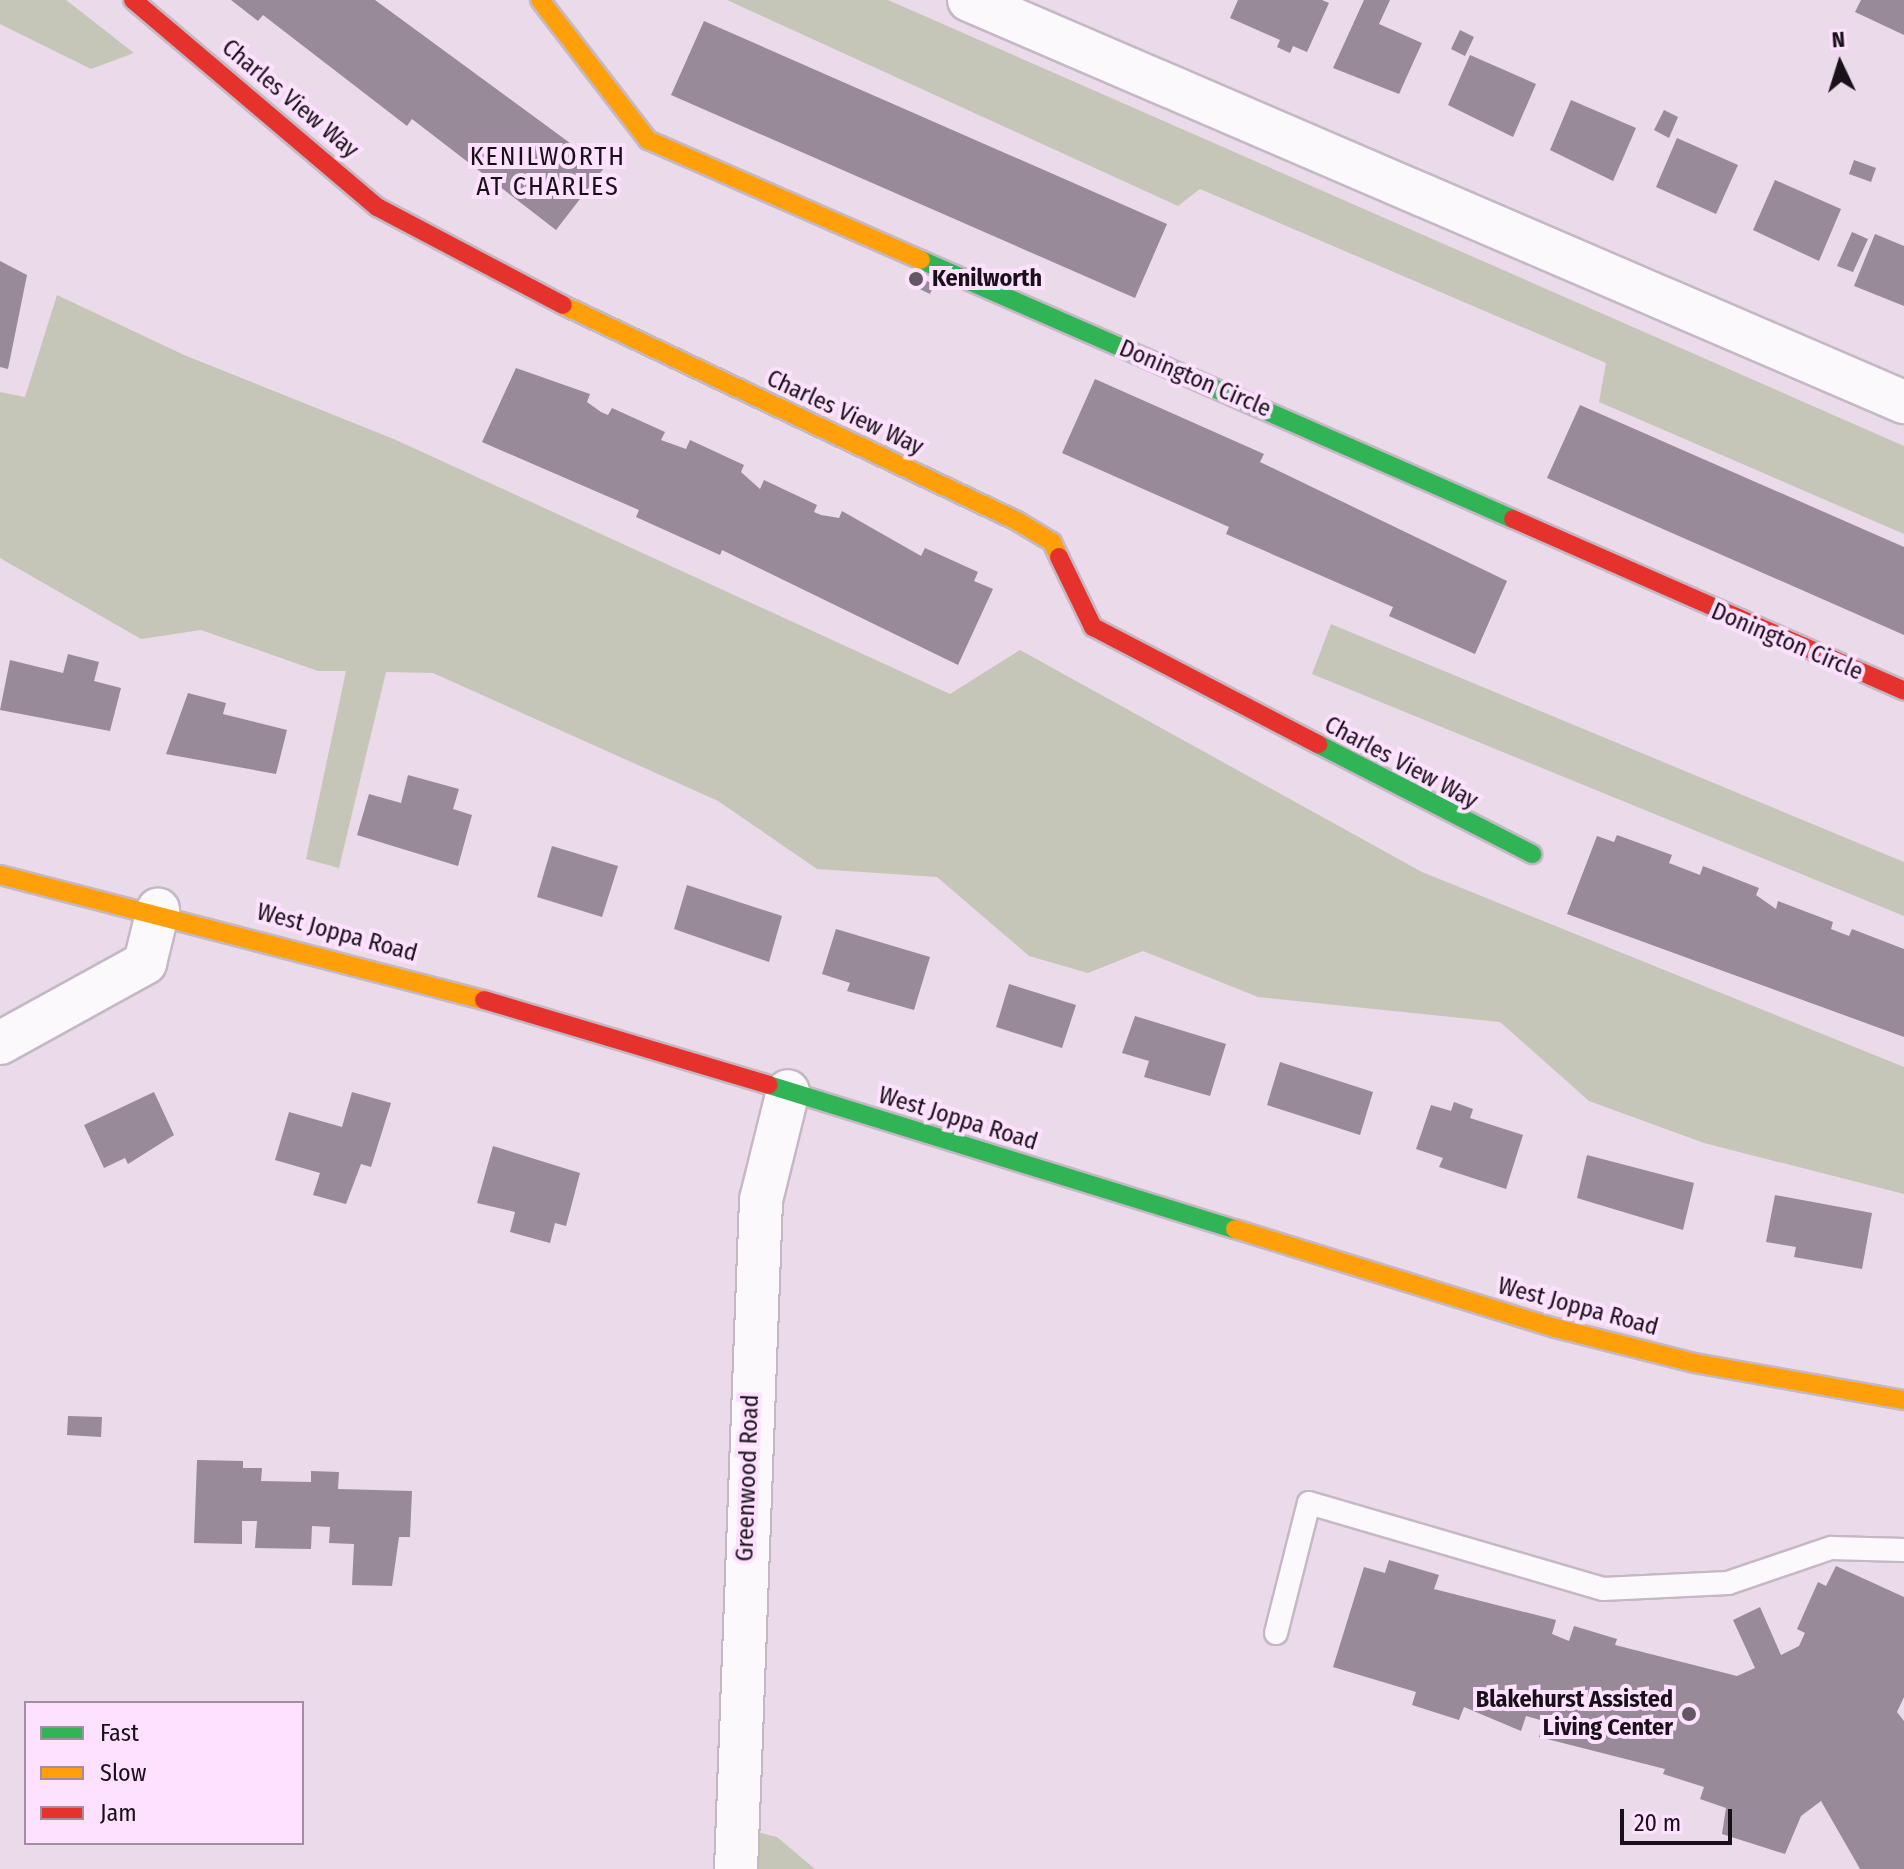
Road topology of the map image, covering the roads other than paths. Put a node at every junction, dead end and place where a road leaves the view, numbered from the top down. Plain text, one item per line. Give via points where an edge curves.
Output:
1 (133, 0) edge
2 (540, 0) edge
3 (969, 0) edge
4 (1904, 402) edge
5 (1904, 691) edge
6 (1532, 854) dead end
7 (0, 875) edge
8 (158, 910) junction
9 (0, 1043) edge
10 (788, 1091) junction
11 (1904, 1400) edge
12 (1904, 1550) edge
13 (1276, 1633) dead end
14 (736, 1869) edge

1 - 6 street, Charles View Way via 377,207 555,301 1017,521 1052,542 1093,627
2 - 5 street, Donington Circle via 648,140
3 - 4 street
7 - 8 street, West Joppa Road
8 - 9 street via 145,963
8 - 10 street, West Joppa Road
10 - 11 street, West Joppa Road via 1555,1328 1694,1363
10 - 14 street, Greenwood Road via 761,1200
12 - 13 lane via 1831,1548 1728,1583 1603,1589 1309,1503

